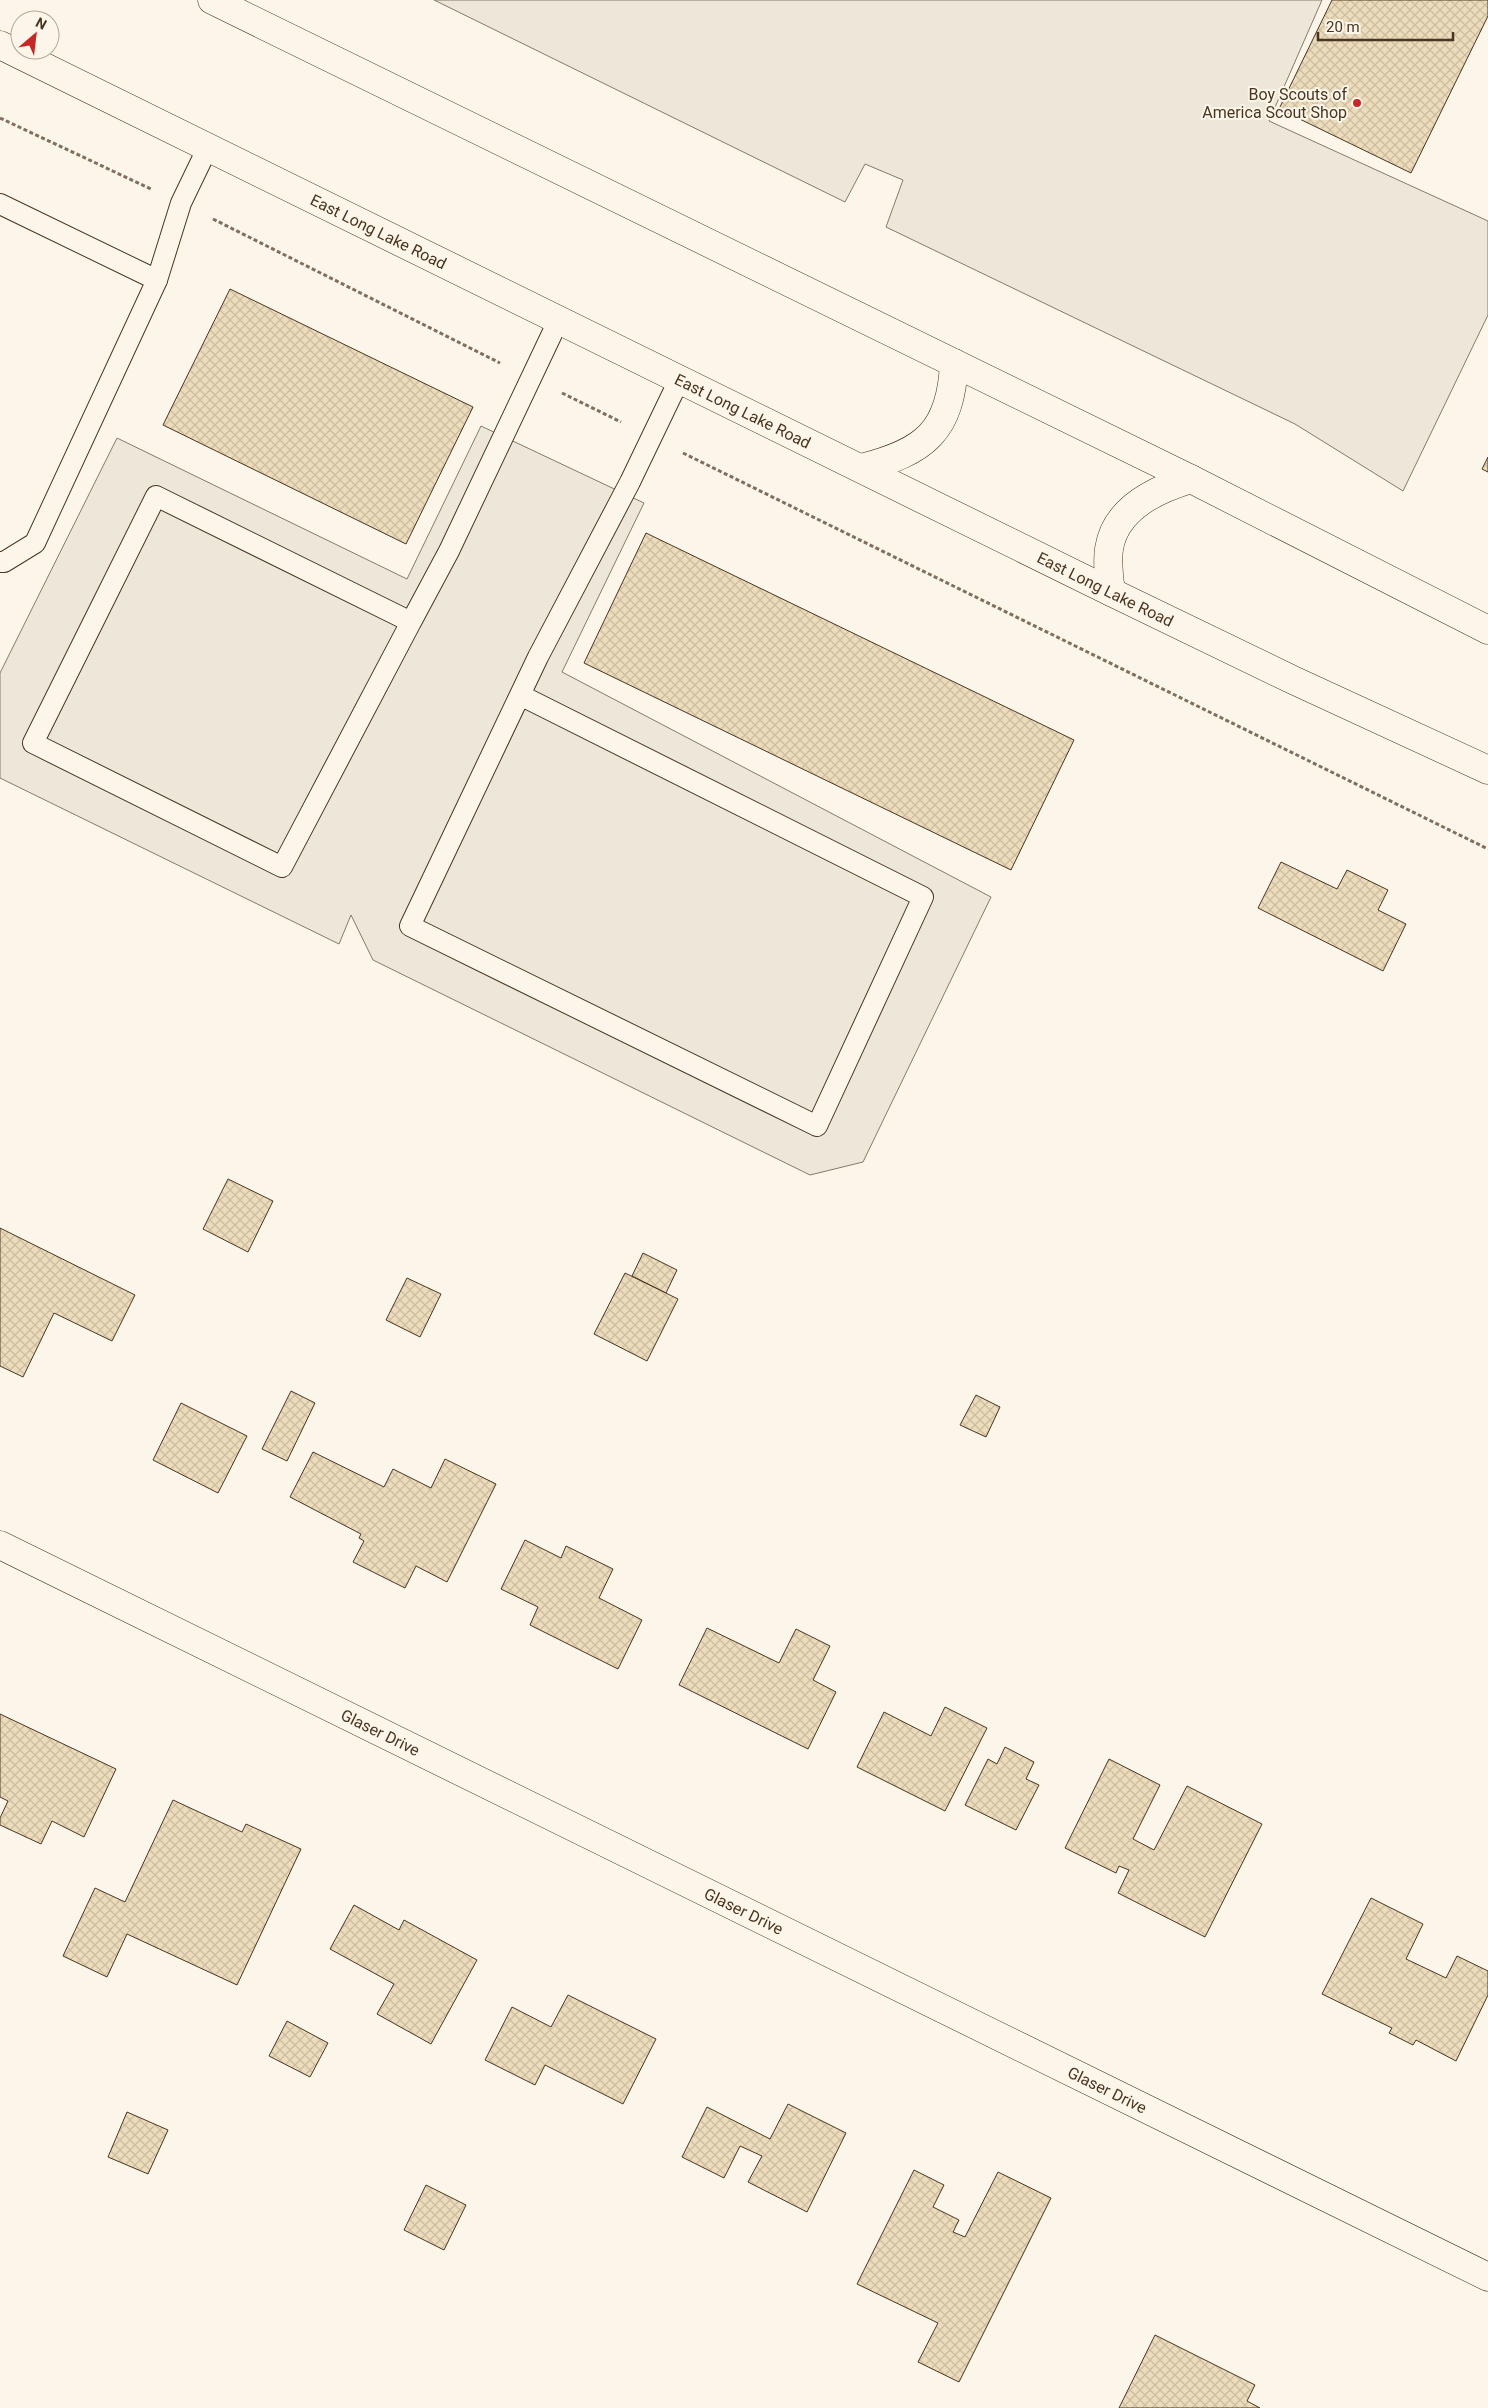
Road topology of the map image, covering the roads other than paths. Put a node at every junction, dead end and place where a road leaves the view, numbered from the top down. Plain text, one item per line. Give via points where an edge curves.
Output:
1 (212, 0) edge
2 (0, 45) edge
3 (208, 147) junction
4 (0, 204) edge
5 (157, 280) junction
6 (559, 319) junction
7 (954, 363) junction
8 (680, 378) junction
9 (861, 468) junction
10 (1191, 479) junction
11 (0, 562) edge
12 (1111, 592) junction
13 (411, 622) junction
14 (1488, 630) edge
15 (520, 695) junction
16 (1488, 770) edge
17 (0, 1546) edge
18 (1488, 2277) edge

1 - 7 main road
2 - 3 main road, East Long Lake Road
3 - 5 lane via 181,203
3 - 6 main road, East Long Lake Road
4 - 5 lane
5 - 11 lane via 35,543
6 - 8 main road, East Long Lake Road
6 - 13 lane via 449,551
7 - 9 main road via 953,389 940,424 915,450 894,460
7 - 10 main road
8 - 9 main road, East Long Lake Road
8 - 15 lane
9 - 12 main road, East Long Lake Road
10 - 12 main road via 1147,496 1117,528 1109,547
10 - 14 main road
12 - 16 main road, East Long Lake Road
13 - 13 lane via 156,496 34,743 282,867
15 - 15 lane via 410,926 817,1126 923,897
17 - 18 main road, Glaser Drive

